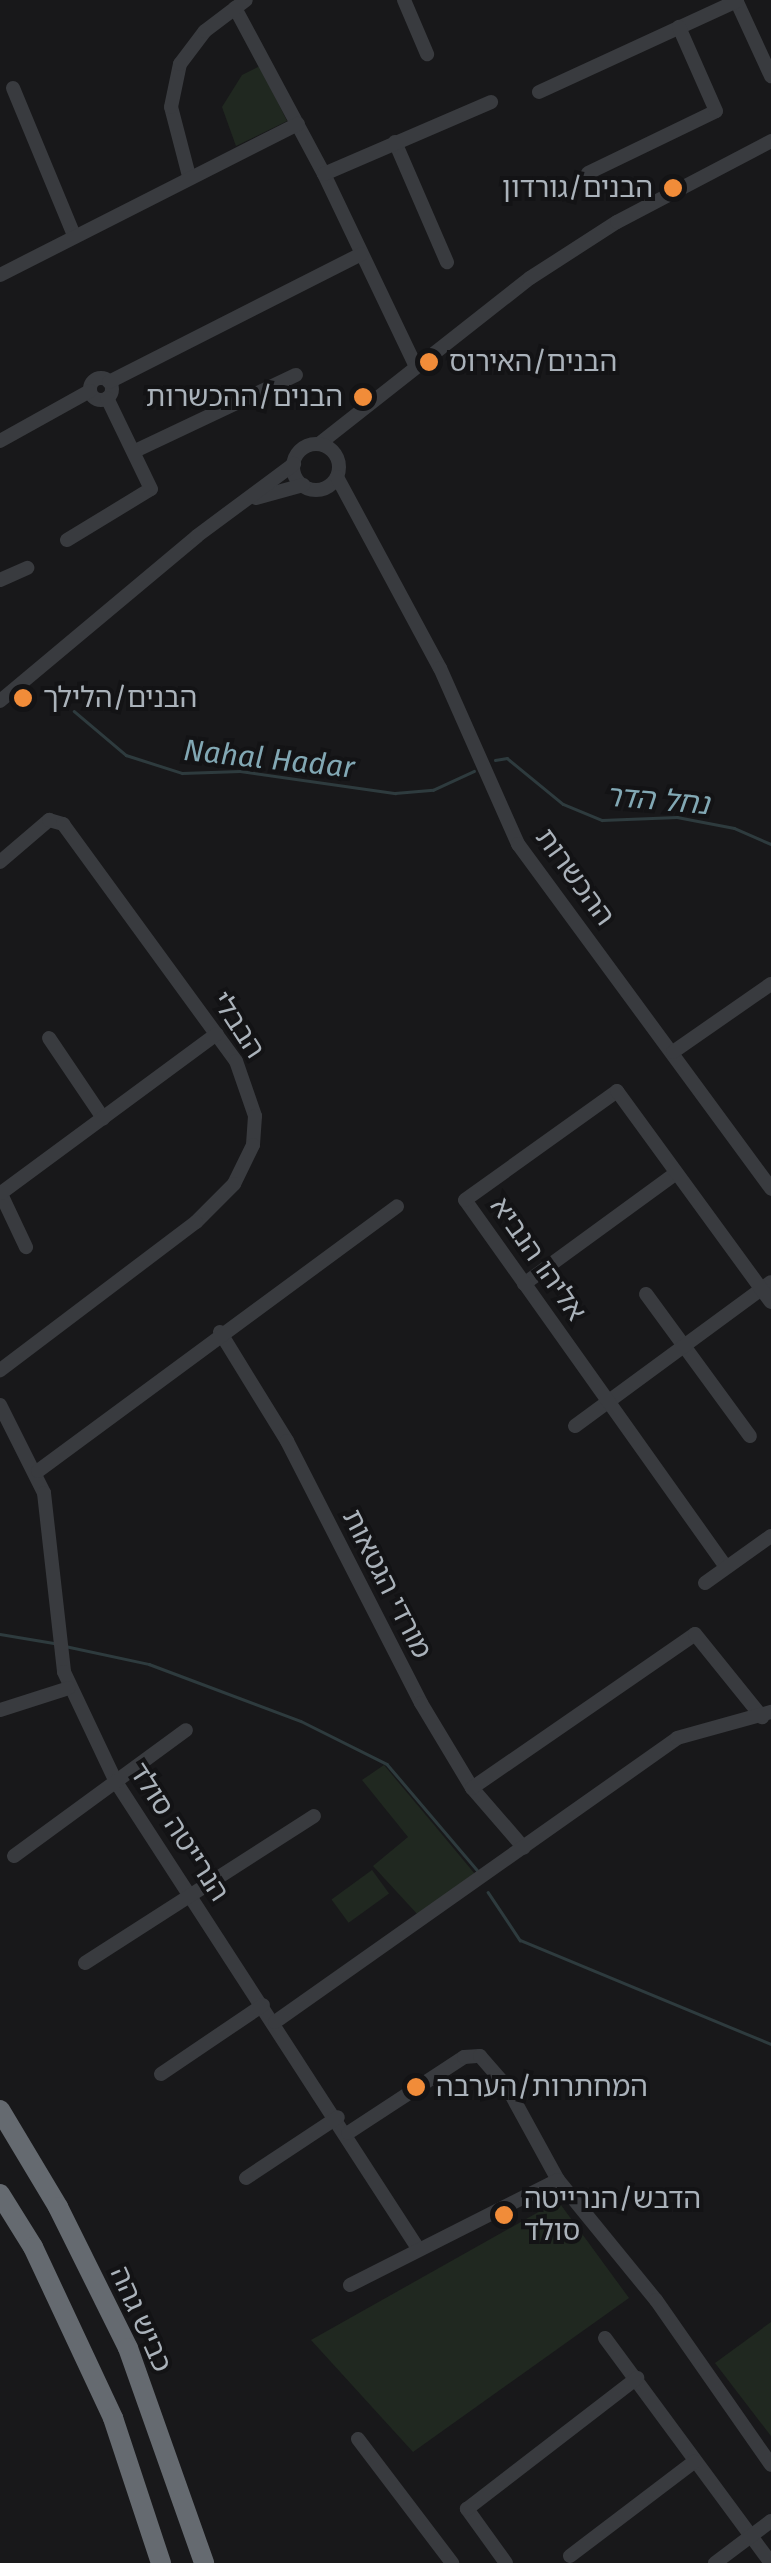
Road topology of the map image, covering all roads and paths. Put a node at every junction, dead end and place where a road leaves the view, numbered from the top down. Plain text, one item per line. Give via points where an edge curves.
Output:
1 (404, 0) edge
2 (736, 1) edge
3 (240, 4) edge
4 (679, 28) junction
5 (428, 54) dead end
6 (771, 76) edge
7 (13, 88) dead end
8 (539, 92) dead end
9 (491, 102) dead end
10 (298, 124) junction
11 (771, 141) edge
12 (395, 142) junction
13 (588, 173) dead end
14 (324, 174) junction
15 (188, 176) junction
16 (72, 233) junction
17 (361, 254) junction
18 (448, 262) dead end
19 (0, 275) edge
20 (415, 364) junction
21 (296, 375) dead end
22 (109, 382) junction
23 (90, 391) junction
24 (107, 398) junction
25 (360, 409) junction
26 (0, 441) edge
27 (319, 444) junction
28 (134, 451) junction
29 (336, 455) junction
30 (294, 464) junction
31 (337, 477) junction
32 (303, 486) junction
33 (321, 490) junction
34 (236, 506) junction
35 (353, 517) junction
36 (67, 540) dead end
37 (27, 568) dead end
38 (0, 580) edge
39 (0, 702) edge
40 (0, 862) edge
41 (771, 984) edge
42 (217, 1034) junction
43 (49, 1038) dead end
44 (673, 1052) junction
45 (103, 1118) junction
46 (676, 1172) junction
47 (771, 1188) edge
48 (0, 1193) edge
49 (397, 1206) dead end
50 (26, 1247) dead end
51 (524, 1284) junction
52 (766, 1286) edge
53 (646, 1294) dead end
54 (771, 1302) edge
55 (220, 1332) junction
56 (683, 1346) junction
57 (0, 1370) edge
58 (608, 1402) junction
59 (0, 1405) edge
60 (576, 1426) dead end
61 (750, 1436) dead end
62 (38, 1471) junction
63 (771, 1536) edge
64 (726, 1567) junction
65 (705, 1583) dead end
66 (69, 1688) junction
67 (0, 1710) edge
68 (766, 1715) edge
69 (186, 1730) dead end
70 (116, 1782) junction
71 (472, 1788) junction
72 (314, 1816) dead end
73 (524, 1848) junction
74 (14, 1856) dead end
75 (191, 1898) junction
76 (85, 1963) dead end
77 (263, 2005) junction
78 (275, 2022) junction
79 (161, 2074) dead end
80 (0, 2110) edge
81 (338, 2117) junction
82 (348, 2134) junction
83 (246, 2178) dead end
84 (558, 2180) junction
85 (0, 2194) edge
86 (418, 2247) junction
87 (350, 2284) dead end
88 (605, 2338) dead end
89 (636, 2378) junction
90 (358, 2439) dead end
91 (694, 2462) junction
92 (771, 2465) edge
93 (771, 2521) edge
94 (752, 2536) junction
95 (570, 2556) dead end
96 (161, 2563) edge
97 (204, 2563) edge
98 (452, 2563) edge
99 (506, 2563) edge
100 (716, 2563) edge
101 (771, 2563) edge

1 - 5 street
2 - 4 street
2 - 6 street
3 - 10 street
3 - 15 street via 189,48 174,86 175,136
4 - 8 street
4 - 13 street via 716,112
7 - 16 street
9 - 12 street
10 - 14 street
10 - 15 street
11 - 20 street via 617,222
12 - 14 street
12 - 18 street
14 - 17 street
15 - 16 street
16 - 19 street
17 - 20 street
17 - 22 street
20 - 25 street
21 - 28 street
22 - 23 street via 96,379
22 - 24 street
23 - 24 street
23 - 26 street
24 - 28 street
25 - 27 street
25 - 29 street
27 - 29 street
27 - 30 street via 304,448
28 - 36 street via 152,489
29 - 31 street
30 - 32 street
30 - 34 street
31 - 33 street
31 - 35 street, ההכשרות
32 - 33 street
32 - 34 street
33 - 35 street, ההכשרות
34 - 39 street
35 - 44 street, ההכשרות via 440,668 518,844
37 - 38 street
40 - 42 street, הבבלי via 49,820 63,824
41 - 44 street
42 - 45 street
42 - 57 street, הבבלי via 252,1096 253,1145 234,1184 196,1222
43 - 45 street
44 - 47 street, ההכשרות
45 - 48 street
46 - 51 street
46 - 51 street, אליהו הנביא via 616,1091 465,1200
46 - 52 street, אליהו הנביא
48 - 50 street
49 - 55 street
51 - 58 street, אליהו הנביא
52 - 54 street, אליהו הנביא
52 - 56 street
53 - 56 street
55 - 62 street
55 - 71 street, מורדי הגטאות via 287,1441 382,1633
56 - 58 street
56 - 61 street
58 - 60 street
58 - 64 street, אליהו הנביא
59 - 62 street, הנרייטה סולד
62 - 66 street, הנרייטה סולד
63 - 64 street
64 - 65 street
66 - 67 street
66 - 70 street, הנרייטה סולד
68 - 71 street via 695,1634
68 - 73 street via 678,1738
69 - 70 street
70 - 74 street
70 - 75 street, הנרייטה סולד
71 - 73 street, מורדי הגטאות
72 - 75 street
73 - 78 street
75 - 76 street
75 - 77 street, הנרייטה סולד
77 - 78 street, הנרייטה סולד
77 - 79 street
78 - 81 street, הנרייטה סולד
80 - 97 highway, כביש גהה via 58,2206 128,2348
81 - 82 street, הנרייטה סולד
81 - 83 street
82 - 84 street via 464,2057 480,2056 507,2086
82 - 86 street, הנרייטה סולד
84 - 86 street
84 - 92 street via 656,2300
85 - 96 highway via 113,2418
86 - 87 street
88 - 89 street
89 - 91 street
89 - 99 street via 467,2509
90 - 98 street
91 - 94 street
91 - 95 street
93 - 94 street
94 - 100 street
94 - 101 street

